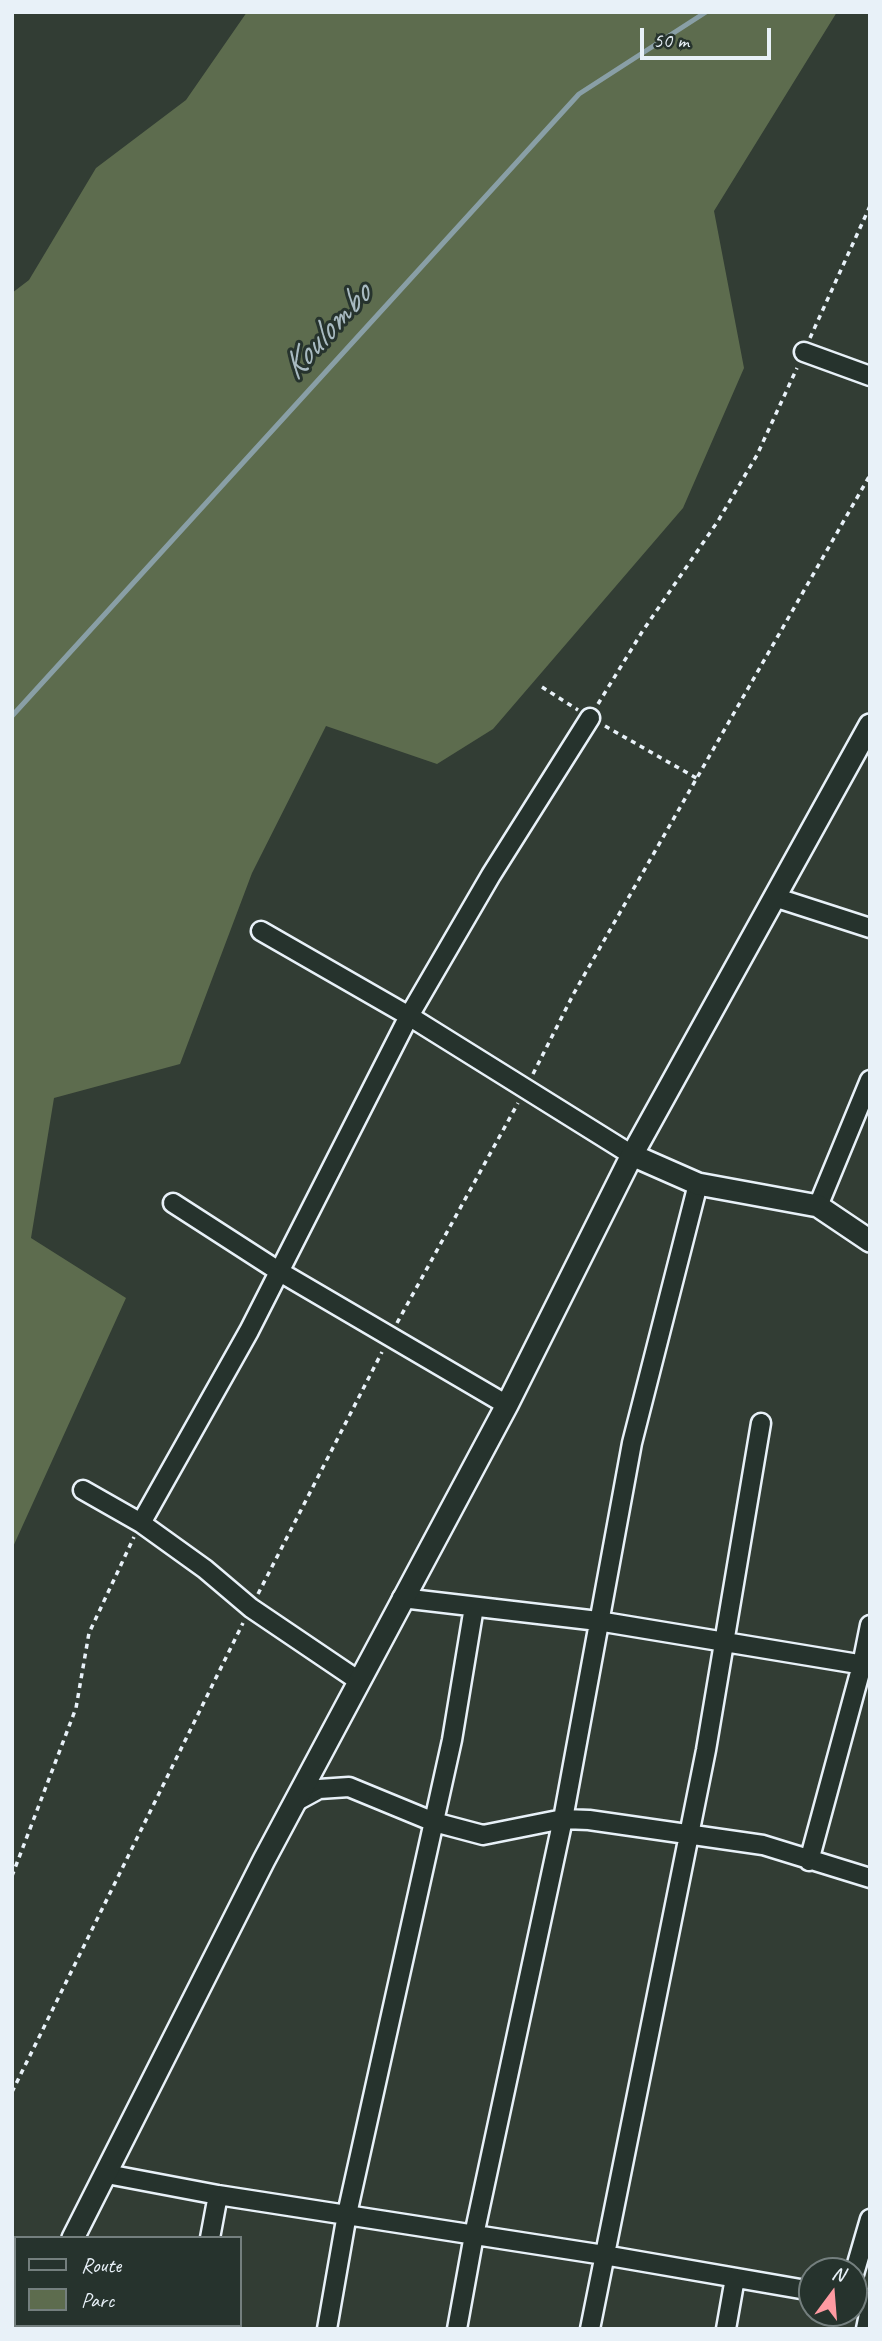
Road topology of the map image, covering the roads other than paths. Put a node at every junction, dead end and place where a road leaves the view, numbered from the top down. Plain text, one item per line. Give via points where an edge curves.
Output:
1 (804, 352) road end
2 (870, 376) edge
3 (590, 718) road end
4 (870, 725) edge
5 (774, 897) junction
6 (870, 928) edge
7 (261, 931) dead end
8 (409, 1016) junction
9 (870, 1080) edge
10 (632, 1155) junction
11 (698, 1184) junction
12 (173, 1203) dead end
13 (818, 1206) junction
14 (870, 1241) edge
15 (280, 1272) junction
16 (507, 1405) junction
17 (761, 1423) dead end
18 (83, 1490) dead end
19 (141, 1522) junction
20 (402, 1598) junction
21 (474, 1607) junction
22 (598, 1621) junction
23 (870, 1625) edge
24 (722, 1643) junction
25 (866, 1666) edge
26 (359, 1681) junction
27 (295, 1802) junction
28 (563, 1819) junction
29 (434, 1822) junction
30 (690, 1835) junction
31 (809, 1861) junction
32 (870, 1878) edge
33 (107, 2174) junction
34 (218, 2195) junction
35 (347, 2214) junction
36 (870, 2219) edge
37 (474, 2235) junction
38 (74, 2236) edge
39 (210, 2236) edge
40 (604, 2255) junction
41 (859, 2257) edge
42 (735, 2278) junction
43 (798, 2289) edge
44 (870, 2309) edge
45 (327, 2329) edge
46 (457, 2329) edge
47 (590, 2329) edge
48 (726, 2329) edge
49 (866, 2329) edge

1 - 2 street
3 - 8 street
4 - 5 street
5 - 6 street
5 - 10 street
7 - 8 street
8 - 10 street
8 - 15 street
9 - 13 street
10 - 11 street
10 - 16 street
11 - 13 street
11 - 22 street via 632,1443
12 - 15 street
13 - 14 street
15 - 16 street
15 - 19 street
16 - 20 street
17 - 24 street
18 - 19 street
19 - 26 street via 251,1608
20 - 21 street
20 - 26 street
21 - 22 street
21 - 29 street
22 - 24 street
22 - 28 street
23 - 25 street
24 - 25 street
24 - 30 street
25 - 31 street
26 - 27 street
27 - 29 street via 319,1789 349,1787
27 - 33 street
28 - 29 street via 483,1835
28 - 30 street
28 - 37 street
29 - 35 street
30 - 31 street via 763,1845
30 - 40 street
31 - 32 street
33 - 34 street
33 - 38 street
34 - 35 street
34 - 39 street
35 - 37 street
35 - 45 street
36 - 41 street
37 - 40 street
37 - 46 street
40 - 42 street
40 - 47 street
42 - 43 street
42 - 48 street
44 - 49 street

